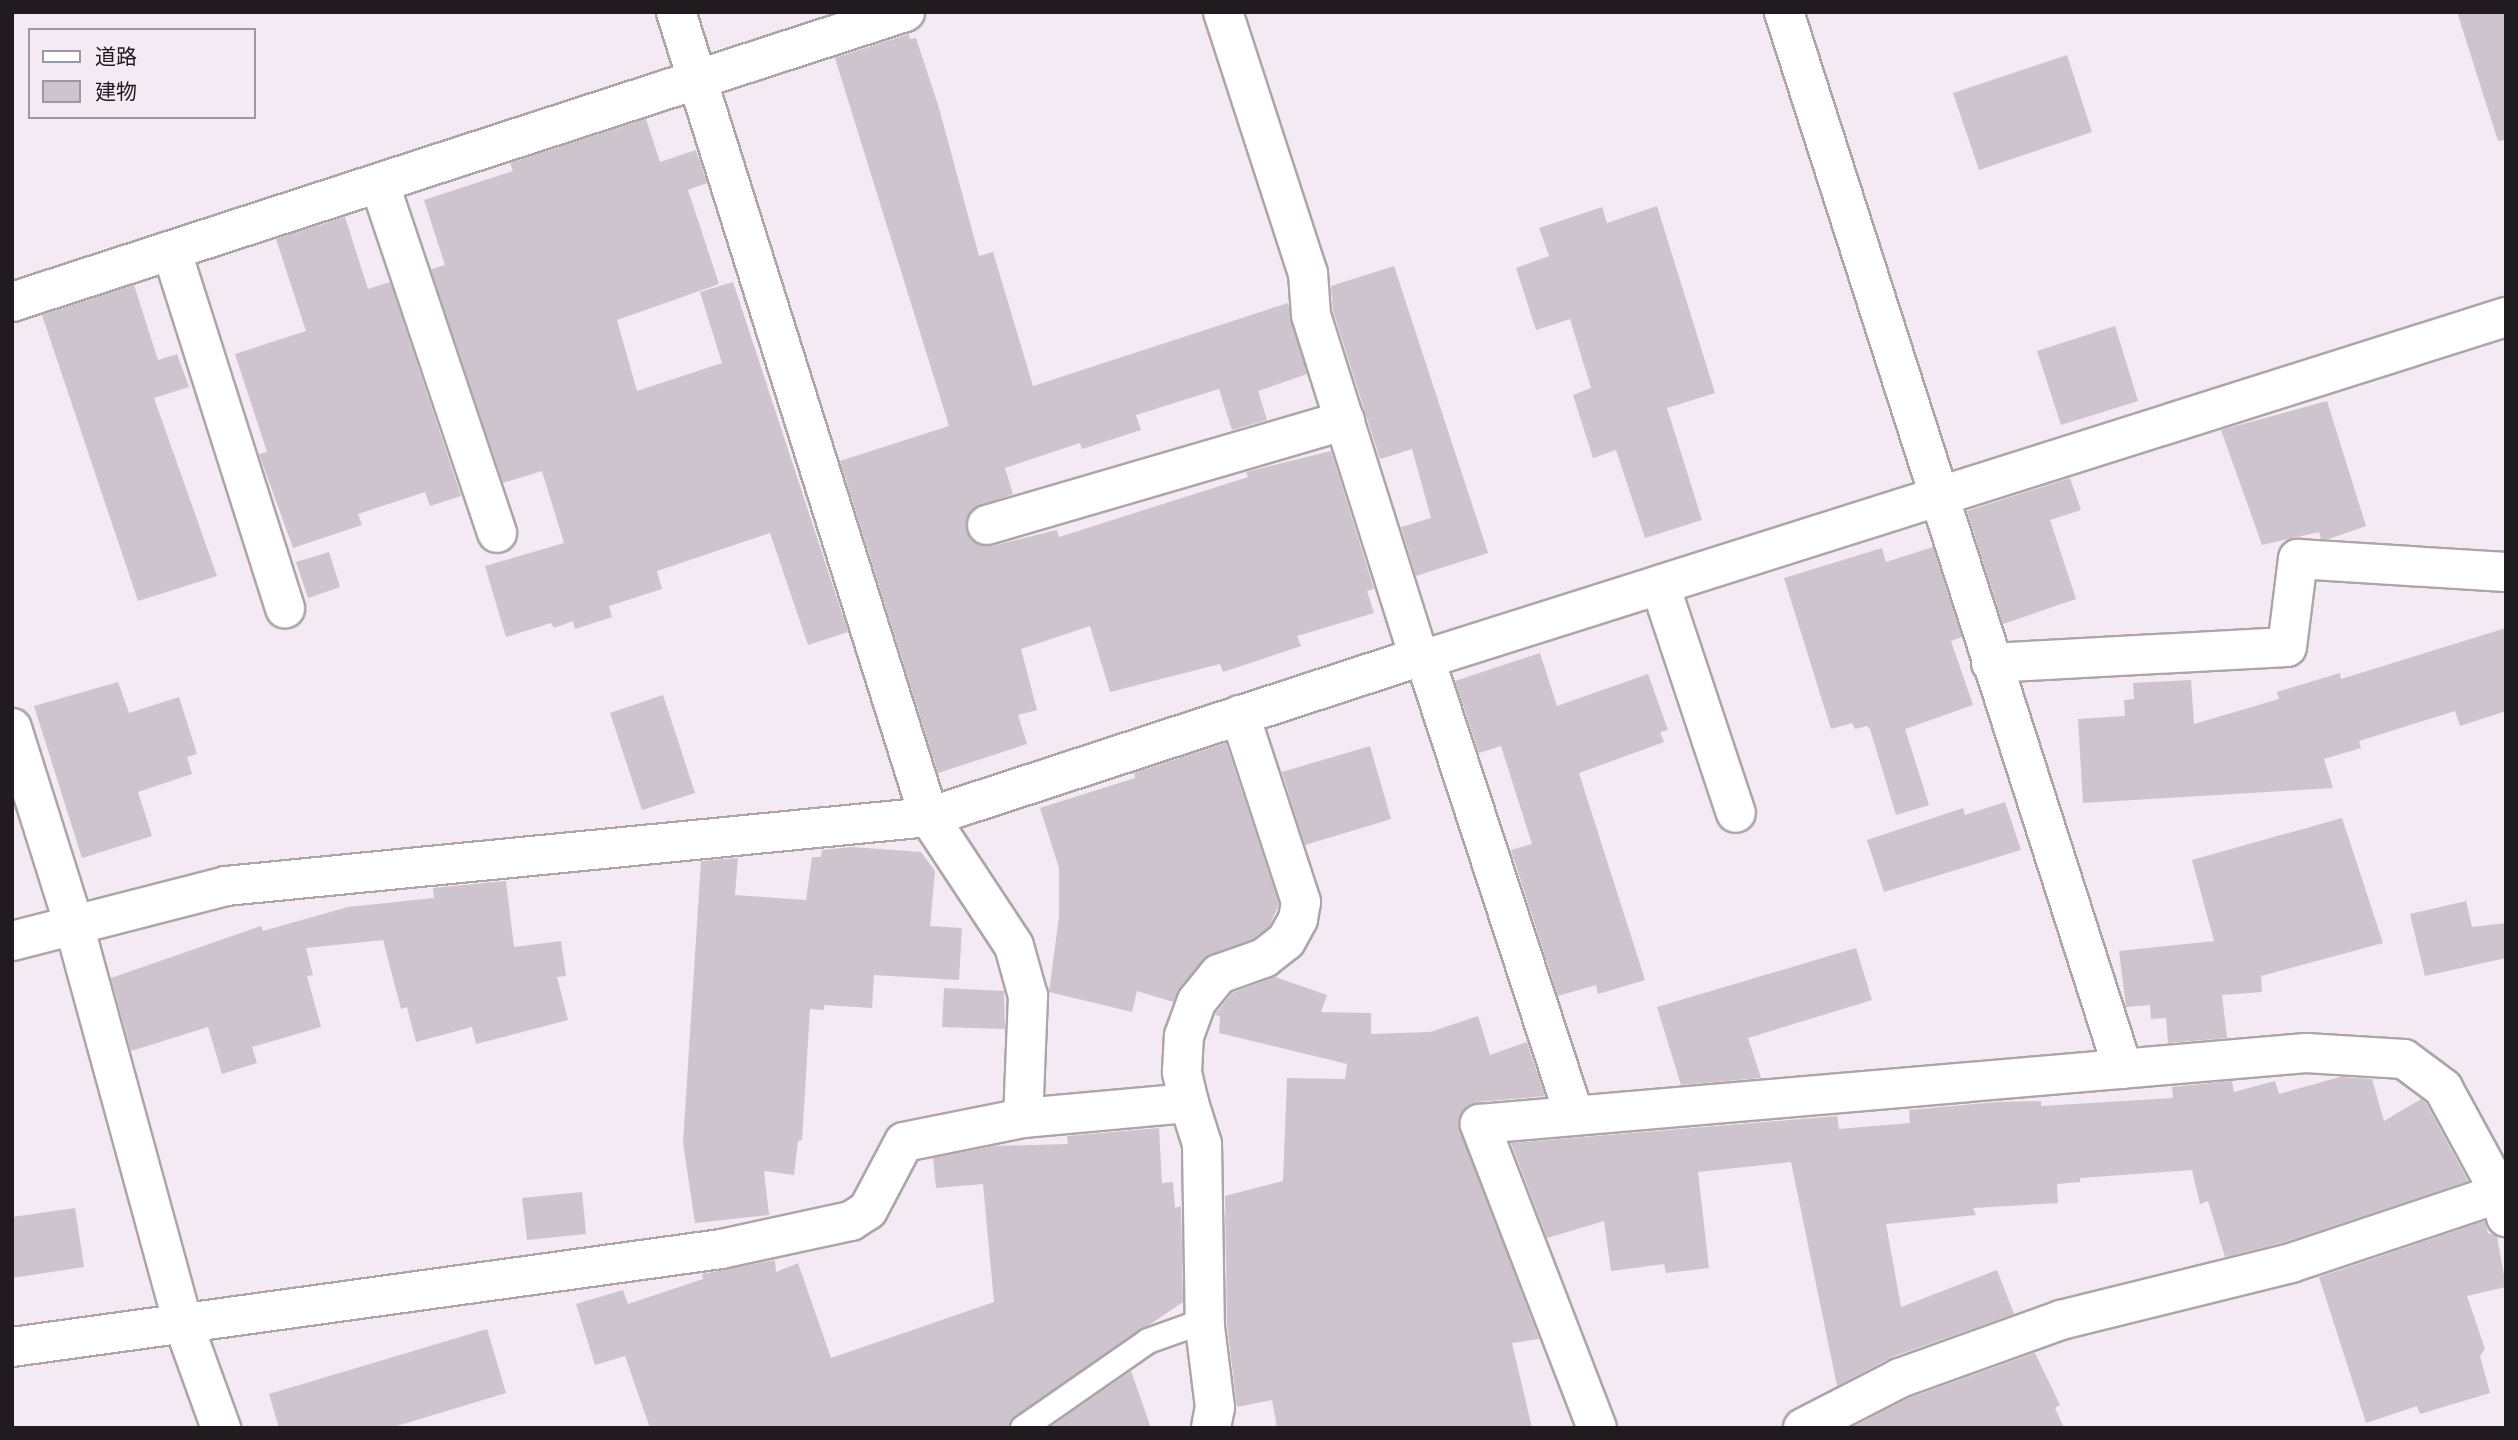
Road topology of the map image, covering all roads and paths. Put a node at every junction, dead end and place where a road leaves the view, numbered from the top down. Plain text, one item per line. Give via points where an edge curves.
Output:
1 (676, 12) edge
2 (905, 12) edge
3 (1223, 12) edge
4 (1784, 12) edge
5 (698, 81) junction
6 (380, 185) junction
7 (172, 253) junction
8 (12, 302) edge
9 (2506, 317) edge
10 (1345, 421) junction
11 (1938, 498) junction
12 (987, 526) dead end
13 (497, 533) dead end
14 (2506, 572) edge
15 (1660, 585) junction
16 (285, 608) dead end
17 (1422, 658) junction
18 (1991, 663) junction
19 (1240, 715) junction
20 (12, 728) edge
21 (1736, 813) dead end
22 (929, 817) junction
23 (74, 925) junction
24 (12, 941) edge
25 (2123, 1069) junction
26 (1189, 1103) junction
27 (1574, 1114) junction
28 (1023, 1118) junction
29 (2504, 1199) edge
30 (183, 1322) junction
31 (1205, 1327) junction
32 (12, 1348) edge
33 (221, 1428) edge
34 (1023, 1428) edge
35 (1211, 1428) edge
36 (1597, 1428) edge
37 (1803, 1428) edge

1 - 5 street
2 - 5 street
3 - 10 street via 1308,273 1311,315
4 - 11 street
5 - 6 street
5 - 22 street
6 - 7 street
6 - 13 street
7 - 8 street
7 - 16 street
9 - 11 street
10 - 12 street
10 - 17 street
11 - 15 street
11 - 18 street
14 - 18 street via 2298,559 2287,647
15 - 17 street
15 - 21 street
17 - 19 street
17 - 27 street
18 - 25 street
19 - 22 street
19 - 26 street via 1301,902 1300,911 1286,941 1264,958 1219,974 1197,1001 1184,1036 1182,1072
20 - 23 street
22 - 23 street via 226,886
22 - 28 street via 1014,946 1028,996
23 - 24 street
23 - 30 street
25 - 27 street
25 - 29 street via 2306,1053 2404,1059 2443,1088
26 - 28 street
26 - 31 street via 1202,1144
27 - 36 street via 1480,1124
28 - 30 street via 904,1142 868,1210 850,1221 721,1249
29 - 37 street via 2291,1263 2061,1320 1900,1378
30 - 32 street
30 - 33 street
31 - 34 lane via 1190,1326 1148,1341
31 - 35 street via 1214,1407

